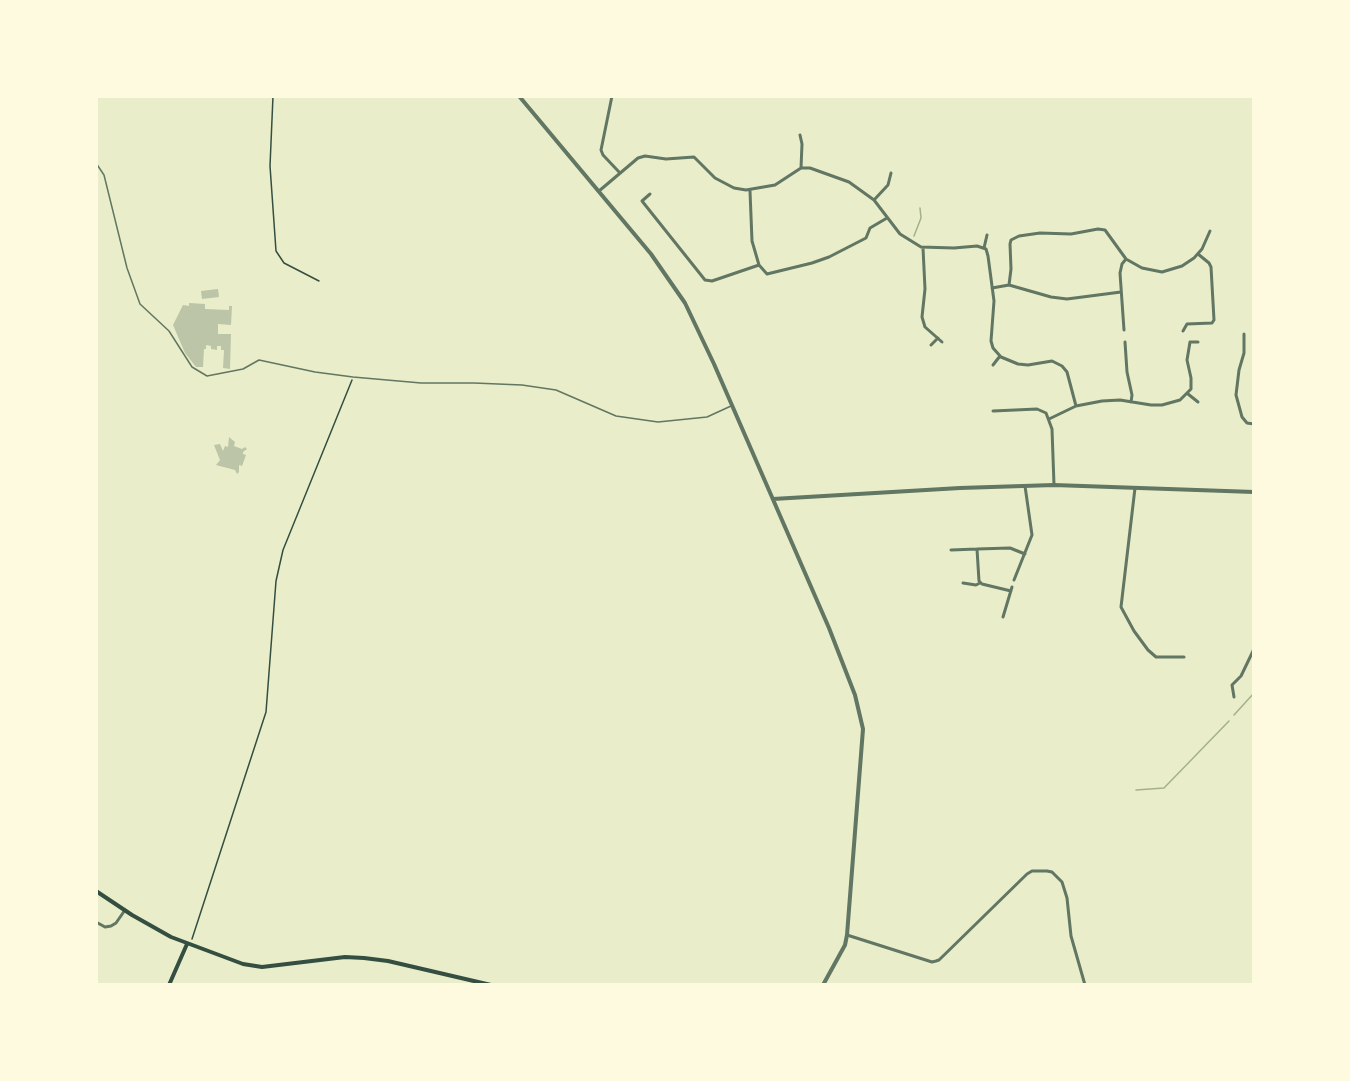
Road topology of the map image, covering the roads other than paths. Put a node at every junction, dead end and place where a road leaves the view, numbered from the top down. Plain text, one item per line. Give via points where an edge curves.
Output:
1 (519, 96) edge
2 (612, 96) edge
3 (800, 135) dead end
4 (96, 163) edge
5 (801, 168) junction
6 (620, 173) junction
7 (891, 173) dead end
8 (598, 191) junction
9 (750, 191) junction
10 (650, 194) dead end
11 (874, 200) junction
12 (887, 219) junction
13 (1210, 231) dead end
14 (987, 235) dead end
15 (923, 248) junction
16 (984, 249) junction
17 (1198, 254) junction
18 (1126, 259) junction
19 (759, 265) junction
20 (1009, 285) junction
21 (992, 288) junction
22 (1121, 292) junction
23 (1124, 330) dead end
24 (1183, 331) dead end
25 (1244, 334) dead end
26 (938, 338) junction
27 (942, 342) dead end
28 (1125, 342) dead end
29 (1198, 342) dead end
30 (1238, 343) dead end
31 (1244, 343) junction
32 (931, 345) dead end
33 (1000, 356) junction
34 (993, 365) dead end
35 (1188, 394) junction
36 (1131, 402) junction
37 (1198, 402) dead end
38 (732, 406) junction
39 (1076, 406) junction
40 (993, 411) dead end
41 (1049, 419) junction
42 (1254, 424) edge
43 (1054, 485) junction
44 (1025, 486) junction
45 (1135, 488) junction
46 (1254, 492) edge
47 (772, 499) junction
48 (977, 549) junction
49 (951, 550) dead end
50 (1025, 554) junction
51 (1014, 580) dead end
52 (963, 583) dead end
53 (980, 583) junction
54 (1012, 586) dead end
55 (1011, 591) junction
56 (1003, 617) dead end
57 (1254, 649) edge
58 (1184, 657) dead end
59 (1234, 697) dead end
60 (96, 891) edge
61 (124, 910) junction
62 (96, 922) edge
63 (847, 935) junction
64 (187, 944) junction
65 (169, 985) edge
66 (491, 985) edge
67 (823, 985) edge
68 (1085, 985) edge

1 - 8 street
2 - 6 street via 601,150
3 - 5 street
4 - 38 lane via 104,175 140,304 170,331 192,368 207,376 243,369 259,360 353,377 421,383 496,383 544,388 616,416 658,422 700,418
5 - 9 street via 775,185
5 - 11 street via 849,182
6 - 8 street
6 - 9 street via 642,156 691,157 723,183
7 - 11 street via 888,185
8 - 38 street via 651,254 685,303
9 - 19 street via 752,241
10 - 19 street via 642,201 705,280
11 - 12 street
12 - 15 street via 900,234
12 - 19 street via 870,228 866,238 817,262 770,274
13 - 17 street
14 - 16 street
15 - 16 street
15 - 26 street via 922,317 925,327
16 - 21 street
17 - 18 street via 1182,266 1162,272
17 - 24 street via 1211,267 1214,320 1187,324
18 - 20 street via 1105,230 1019,236 1010,244
18 - 22 street via 1120,268
20 - 21 street
20 - 22 street via 1067,299
21 - 33 street via 991,341
22 - 23 street
25 - 31 street
26 - 27 street
26 - 32 street
28 - 36 street
29 - 35 street via 1190,342
30 - 31 street
31 - 42 street via 1236,395 1242,417
33 - 34 street
33 - 39 street via 1028,365 1058,363 1067,372
35 - 36 street via 1162,405
35 - 37 street
36 - 39 street via 1102,401
38 - 47 street
39 - 41 street
40 - 41 street via 1037,409 1043,410
41 - 43 street
43 - 44 street
43 - 45 street
44 - 47 street
44 - 50 street via 1032,535
45 - 46 street
45 - 58 street via 1121,607 1134,631 1156,657
47 - 63 street via 829,628 860,712
48 - 49 street
48 - 50 street via 1010,548
48 - 53 street
50 - 51 street
52 - 53 street
53 - 55 street
54 - 55 street
55 - 56 street
57 - 59 street via 1250,662 1232,685
60 - 61 main road
61 - 62 street via 111,926
61 - 64 main road
63 - 67 street
63 - 68 street via 937,961 1027,874 1047,871 1062,882
64 - 65 main road
64 - 66 main road via 262,967 364,958

